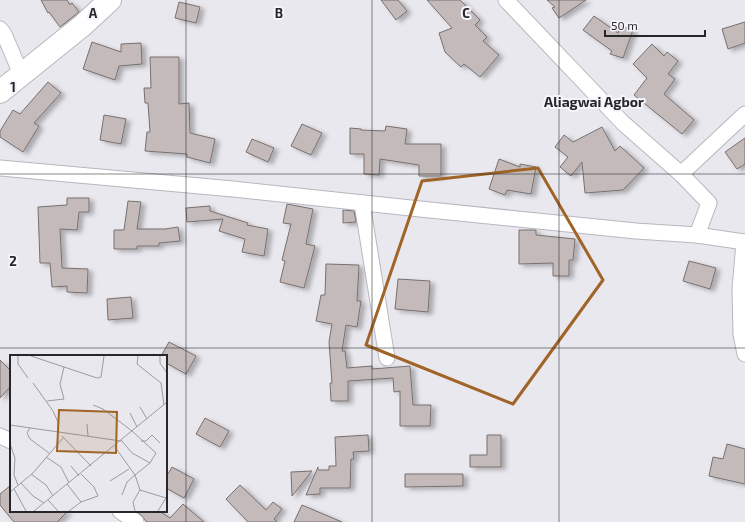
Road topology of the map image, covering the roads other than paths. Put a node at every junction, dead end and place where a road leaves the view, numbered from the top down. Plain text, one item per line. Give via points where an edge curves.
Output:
1 (110, 0) edge
2 (506, 0) edge
3 (0, 29) edge
4 (21, 74) junction
5 (0, 92) edge
6 (745, 114) edge
7 (0, 168) edge
8 (681, 174) junction
9 (362, 203) junction
10 (697, 235) junction
11 (744, 242) edge
12 (745, 354) edge
13 (387, 358) dead end
14 (0, 436) edge
15 (10, 441) edge
16 (121, 512) edge
17 (136, 522) edge

1 - 4 street
2 - 8 street via 623,123
3 - 4 street
4 - 5 street
6 - 8 street
7 - 9 street
8 - 10 street via 709,203
9 - 10 street
9 - 13 street
10 - 11 street
11 - 12 street via 740,289 741,334
14 - 15 street
16 - 17 street

